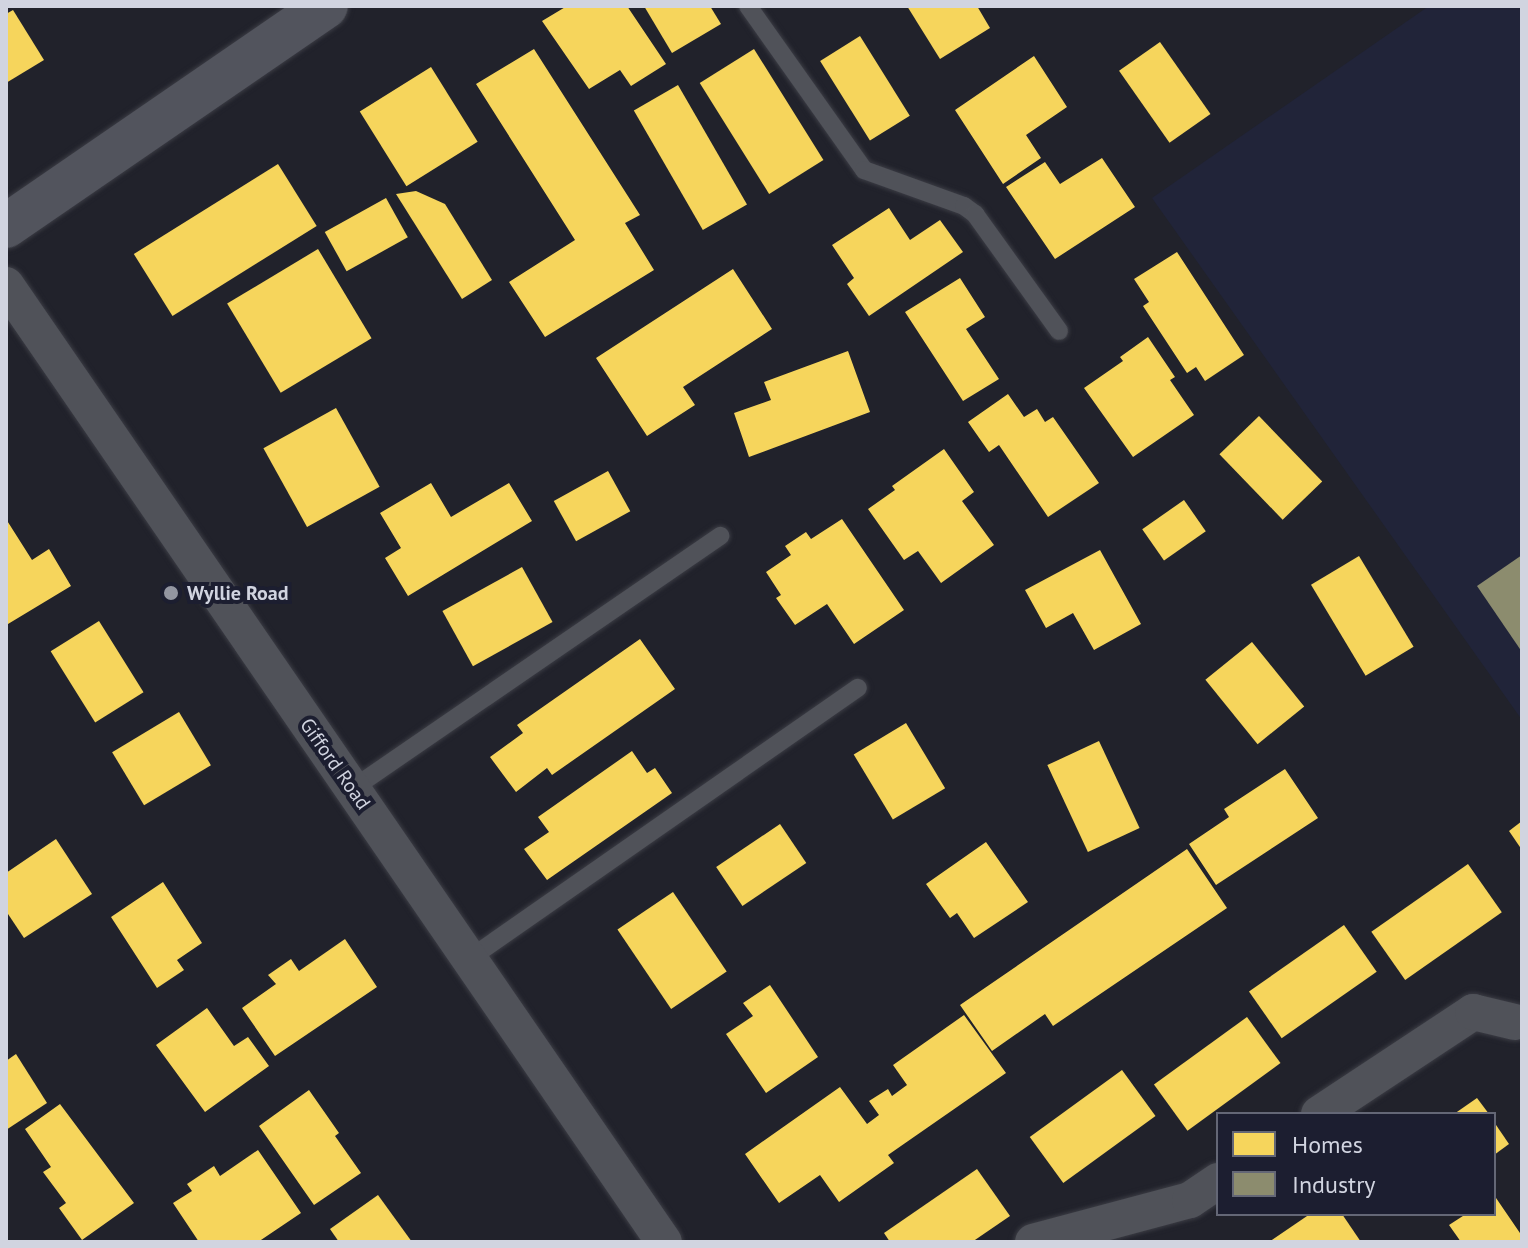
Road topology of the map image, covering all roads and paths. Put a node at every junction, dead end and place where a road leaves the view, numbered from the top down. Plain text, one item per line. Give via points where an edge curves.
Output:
1 (326, 6) edge
2 (748, 6) edge
3 (6, 226) edge
4 (6, 285) edge
5 (1059, 331) dead end
6 (720, 536) dead end
7 (858, 688) dead end
8 (352, 789) junction
9 (469, 959) junction
10 (1515, 1022) dead end
11 (1322, 1112) edge
12 (1216, 1182) edge
13 (664, 1242) edge
14 (1033, 1242) edge

1 - 3 main road
2 - 5 lane via 858,164 874,176 952,201 975,214
4 - 8 street, Gifford Road
6 - 8 lane
7 - 9 lane
8 - 9 street, Gifford Road
9 - 13 street, Gifford Road
10 - 11 street via 1473,1012
12 - 14 street via 1190,1200

